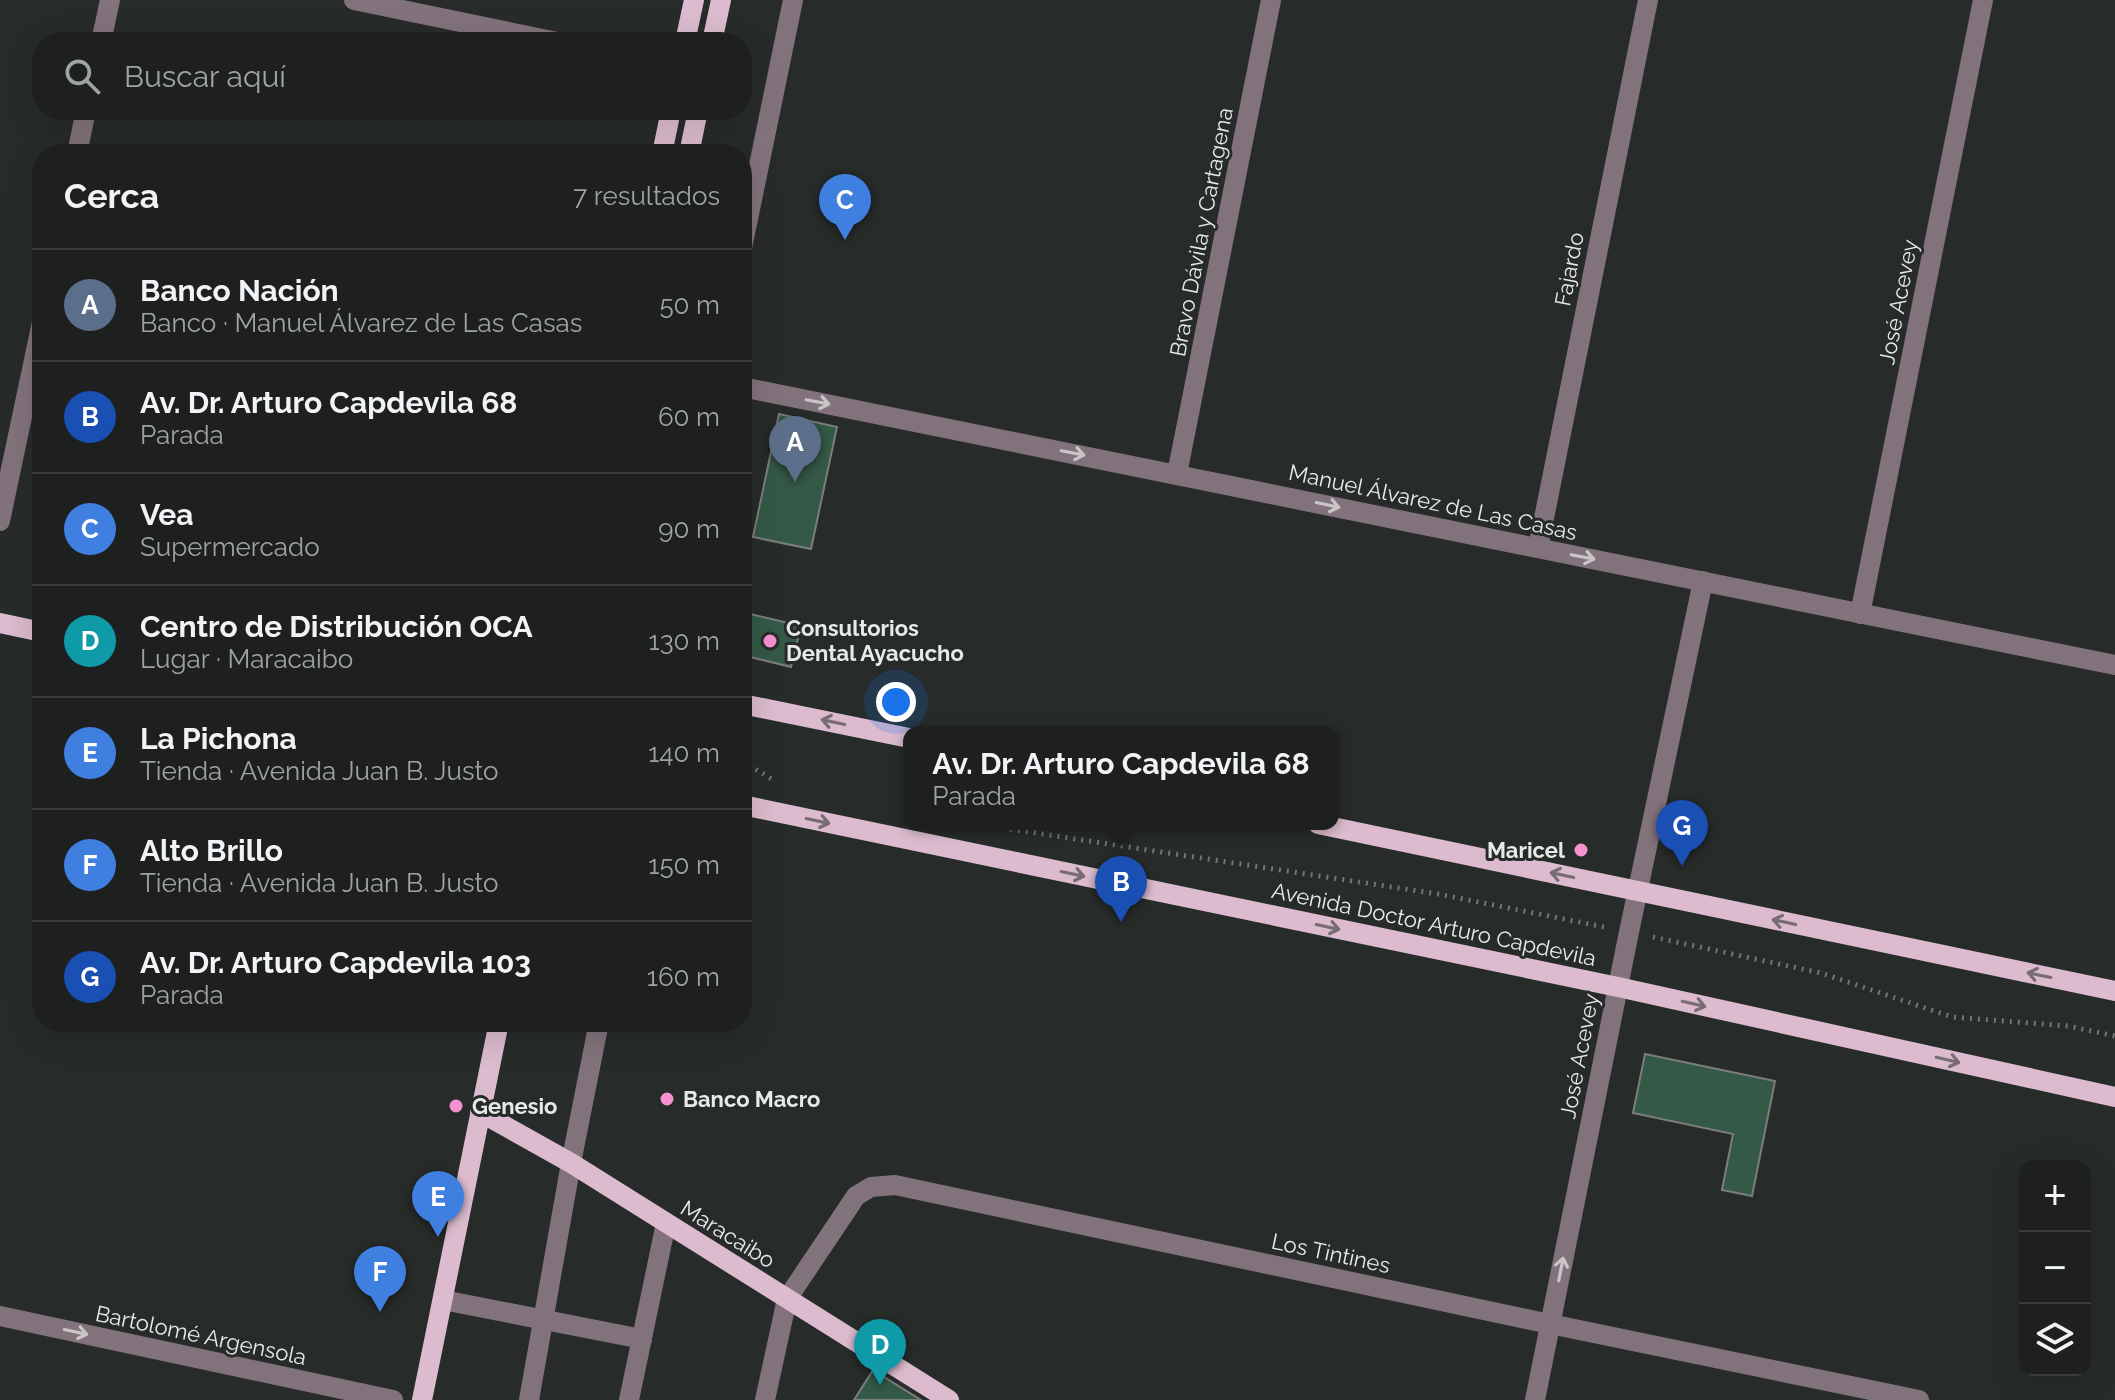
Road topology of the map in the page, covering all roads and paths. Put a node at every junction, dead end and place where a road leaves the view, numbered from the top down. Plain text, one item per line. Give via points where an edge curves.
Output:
1 (110, 0) edge
2 (354, 0) edge
3 (694, 0) edge
4 (721, 0) edge
5 (793, 0) edge
6 (1271, 0) edge
7 (1648, 0) edge
8 (1983, 0) edge
9 (103, 32) edge
10 (509, 32) edge
11 (687, 32) edge
12 (714, 32) edge
13 (84, 120) edge
14 (669, 120) edge
15 (696, 120) edge
16 (79, 144) edge
17 (664, 144) edge
18 (691, 144) edge
19 (752, 199) edge
20 (32, 369) edge
21 (752, 389) edge
22 (1177, 474) junction
23 (0, 521) edge
24 (1538, 548) junction
25 (1703, 581) junction
26 (1860, 614) junction
27 (0, 623) edge
28 (32, 630) edge
29 (2115, 665) edge
30 (752, 706) edge
31 (903, 737) edge
32 (752, 807) edge
33 (1339, 828) edge
34 (1014, 830) edge
35 (1638, 891) junction
36 (1629, 932) junction
37 (1618, 987) junction
38 (2115, 991) edge
39 (497, 1032) edge
40 (597, 1032) edge
41 (2115, 1036) edge
42 (2115, 1097) edge
43 (480, 1112) junction
44 (571, 1163) junction
45 (666, 1223) junction
46 (787, 1299) junction
47 (443, 1300) junction
48 (0, 1316) edge
49 (543, 1319) junction
50 (1550, 1324) junction
51 (642, 1339) junction
52 (393, 1400) edge
53 (422, 1400) edge
54 (529, 1400) edge
55 (629, 1400) edge
56 (765, 1400) edge
57 (949, 1400) edge
58 (1535, 1400) edge
59 (1919, 1400) edge

1 - 9 street
2 - 10 street
3 - 11 main road
4 - 12 main road
5 - 19 street
6 - 22 street, Bravo Dávila y Cartagena
7 - 24 street, Fajardo
8 - 26 street, José Acevey
13 - 16 street
14 - 17 main road
15 - 18 main road
20 - 23 street
21 -> 22 street, Manuel Álvarez de Las Casas
22 -> 24 street, Manuel Álvarez de Las Casas
24 -> 25 street, Manuel Álvarez de Las Casas
25 - 26 street, Manuel Álvarez de Las Casas
25 - 35 street, José Acevey
26 - 29 street, Manuel Álvarez de Las Casas
27 - 28 main road
31 -> 30 main road
32 -> 37 main road, Avenida Doctor Arturo Capdevila
35 -> 33 main road
34 - 36 path via 1438,894
35 - 36 street, José Acevey
38 -> 35 main road
36 - 37 street, José Acevey
36 - 41 path via 1821,973 1952,1017 2068,1026
37 -> 42 main road, Avenida Doctor Arturo Capdevila
50 -> 37 street, José Acevey
39 - 43 main road
40 - 44 street
43 - 44 main road, Maracaibo
43 - 47 main road
44 - 45 main road, Maracaibo
44 - 49 street
45 - 46 main road, Maracaibo
45 - 51 street
46 - 50 street, Los Tintines via 856,1196 871,1187 895,1185
46 - 56 street
46 - 57 main road, Maracaibo
47 - 49 street
47 - 53 main road
48 -> 52 street, Bartolomé Argensola
49 - 51 street
49 - 54 street
50 - 58 street, José Acevey
50 - 59 street, Los Tintines
51 - 55 street

